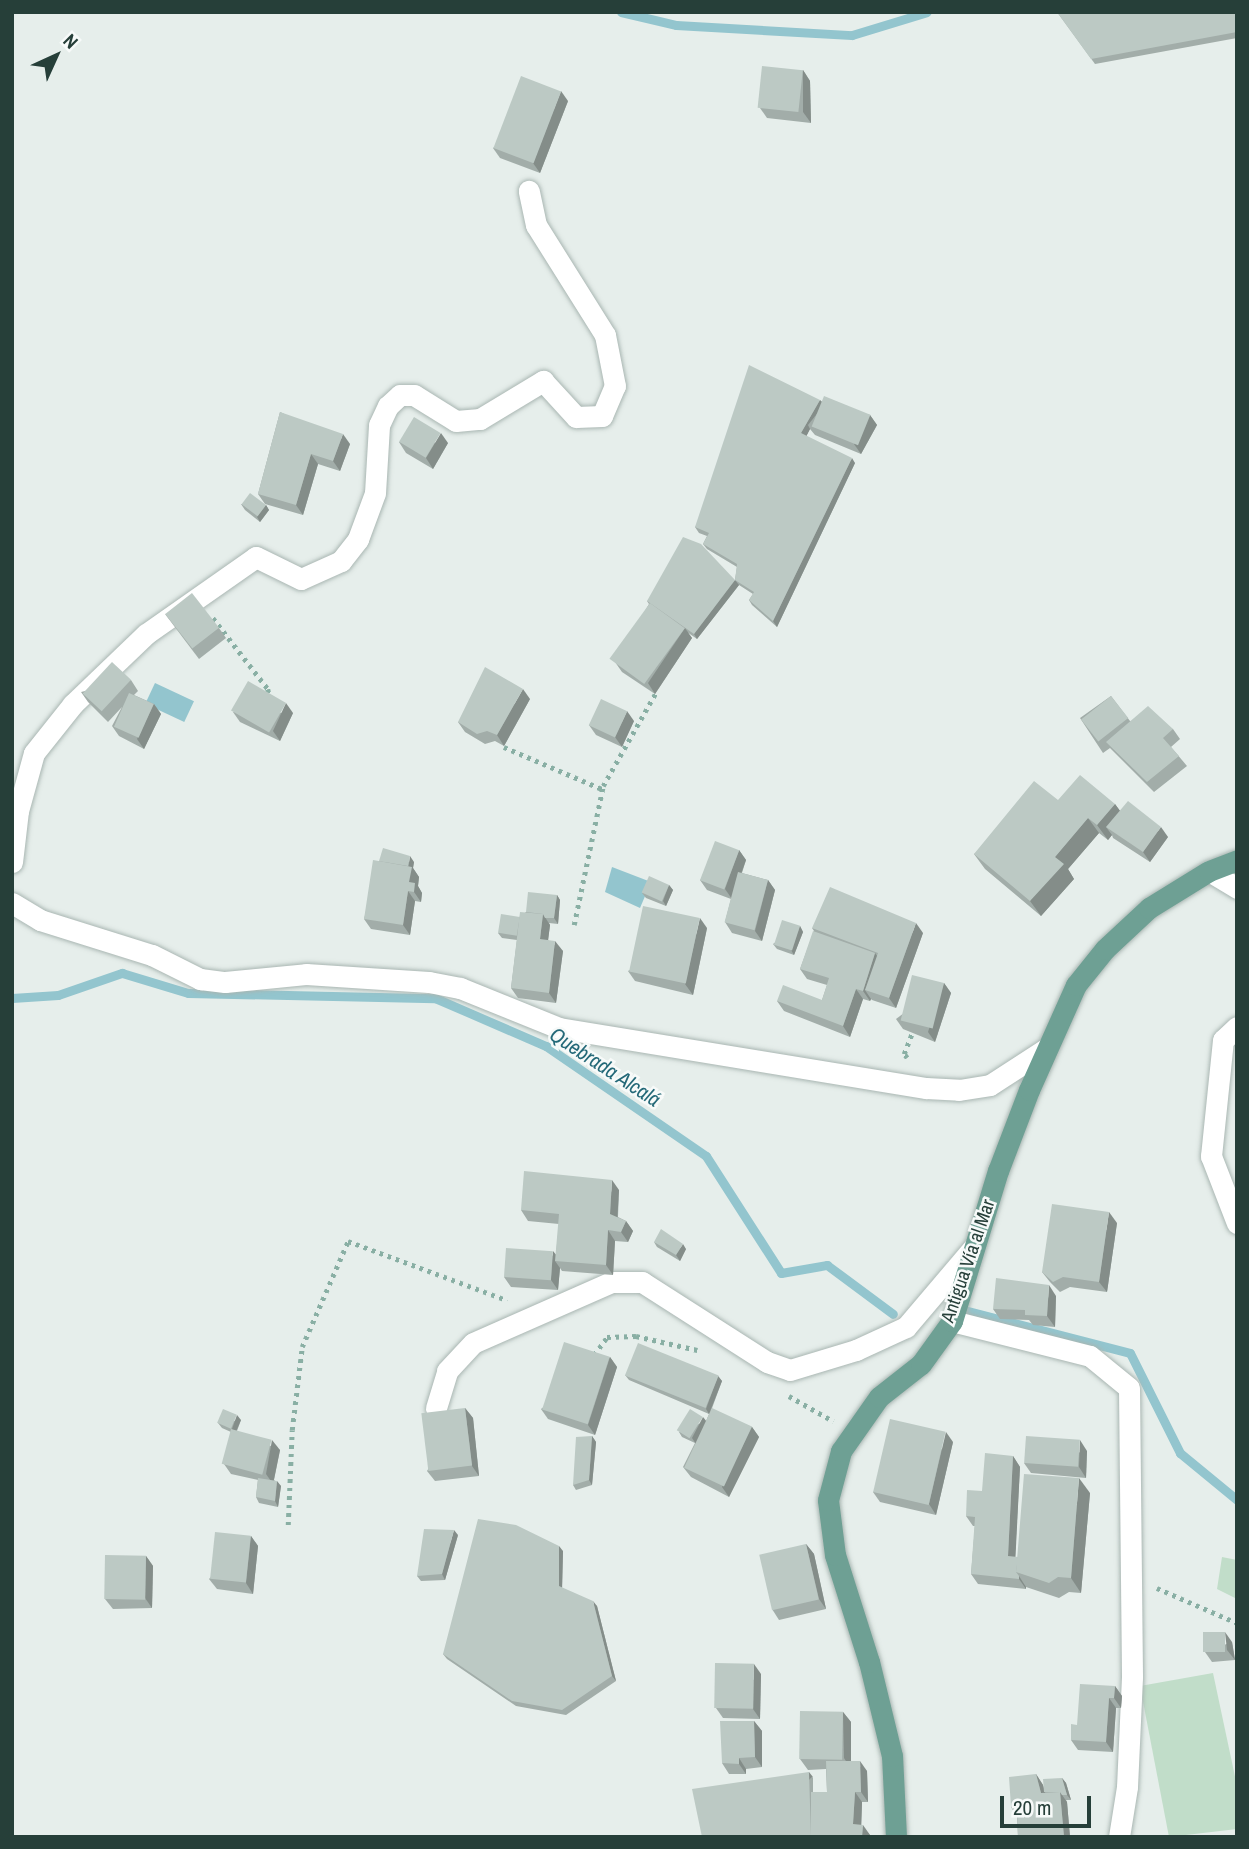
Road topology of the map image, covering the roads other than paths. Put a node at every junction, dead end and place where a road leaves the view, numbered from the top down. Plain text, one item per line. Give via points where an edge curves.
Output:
1 (528, 191) dead end
2 (1237, 860) edge
3 (12, 862) edge
4 (1209, 871) junction
5 (1237, 888) edge
6 (12, 903) edge
7 (1237, 1027) edge
8 (1047, 1048) junction
9 (1237, 1223) edge
10 (973, 1248) junction
11 (952, 1321) junction
12 (436, 1408) edge
13 (895, 1837) edge
14 (1119, 1837) edge

1 - 3 street via 536,225 605,335 615,387 602,416 576,418 543,381 480,419 456,421 414,395 400,395 388,406 379,425 370,509 358,539 341,561 301,579 256,557 146,634 74,704 34,753 18,811
2 - 4 main road, Antigua Vía al Mar
4 - 5 street
4 - 8 main road, Antigua Vía al Mar via 1149,908 1105,949 1076,985
6 - 8 street via 40,920 152,955 200,979 225,982 306,974 429,982 460,988 559,1028 926,1088 960,1090 990,1085
7 - 9 street via 1223,1040 1211,1156
8 - 10 main road, Antigua Vía al Mar
10 - 11 main road, Antigua Vía al Mar
10 - 12 street via 906,1327 856,1350 790,1370 767,1363 642,1282 611,1282 473,1343 447,1371
11 - 13 main road, Antigua Vía al Mar via 921,1364 879,1397 841,1451 828,1500 835,1555 892,1756
11 - 14 street via 1090,1356 1129,1388 1133,1446 1128,1563 1134,1578 1127,1787

